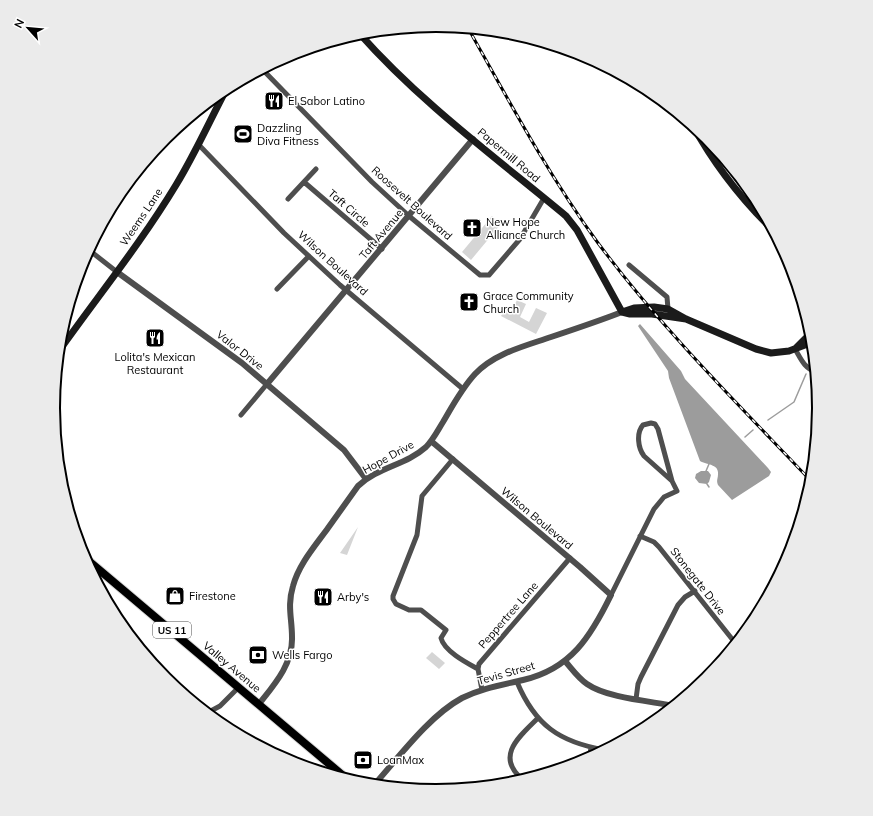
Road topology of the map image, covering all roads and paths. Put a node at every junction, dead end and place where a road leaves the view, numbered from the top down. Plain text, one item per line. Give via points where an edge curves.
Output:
1 (364, 39) edge
2 (266, 73) edge
3 (220, 101) edge
4 (473, 139) junction
5 (703, 143) edge
6 (198, 144) junction
7 (316, 169) dead end
8 (304, 182) junction
9 (544, 198) junction
10 (288, 199) dead end
11 (409, 216) junction
12 (762, 219) edge
13 (382, 249) junction
14 (94, 254) edge
15 (309, 256) junction
16 (629, 265) dead end
17 (117, 272) junction
18 (277, 289) dead end
19 (347, 291) junction
20 (668, 309) junction
21 (622, 312) junction
22 (686, 319) junction
23 (806, 338) edge
24 (67, 340) edge
25 (807, 344) edge
26 (795, 349) junction
27 (810, 369) edge
28 (267, 384) junction
29 (463, 389) junction
30 (241, 415) dead end
31 (431, 442) junction
32 (453, 459) junction
33 (366, 479) junction
34 (672, 481) junction
35 (640, 536) junction
36 (570, 558) junction
37 (96, 567) edge
38 (694, 591) junction
39 (611, 595) junction
40 (733, 640) edge
41 (565, 661) junction
42 (478, 669) junction
43 (517, 682) junction
44 (239, 687) junction
45 (482, 690) junction
46 (636, 699) junction
47 (259, 704) junction
48 (667, 705) edge
49 (213, 710) edge
50 (538, 718) junction
51 (591, 748) joint
52 (595, 749) edge
53 (338, 771) edge
54 (517, 775) edge
55 (379, 780) edge

1 - 4 main road, Papermill Road via 412,89
2 - 11 street, Roosevelt Boulevard via 363,174
3 - 6 main road, Weems Lane
4 - 9 main road, Papermill Road
4 - 11 street, Taft Avenue
5 - 12 main road via 733,186
6 - 15 street, Wilson Boulevard
6 - 17 main road, Weems Lane via 169,196
7 - 8 street
8 - 10 street
8 - 13 street, Taft Circle
9 - 11 street, Roosevelt Boulevard via 520,239 487,275 478,274
9 - 21 main road, Papermill Road via 572,223
11 - 13 street, Taft Avenue
13 - 19 street, Taft Avenue
14 - 17 street, Valor Drive
15 - 18 street
15 - 19 street, Wilson Boulevard
16 - 20 street via 666,296
17 - 24 main road, Weems Lane
17 - 28 street, Valor Drive via 235,357
19 - 28 street, Taft Avenue
19 - 29 street, Wilson Boulevard
20 - 21 main road via 634,308
20 - 22 main road
21 - 22 main road
21 - 29 street, Hope Drive via 497,358 475,374
22 - 26 main road via 762,351 783,353
23 - 26 main road
25 - 26 main road
26 - 27 street
28 - 30 street, Taft Avenue
28 - 33 street, Valor Drive via 344,450
29 - 31 street, Hope Drive
31 - 32 street, Wilson Boulevard
31 - 33 street, Hope Drive via 403,462
32 - 36 street, Wilson Boulevard
32 - 42 street via 422,496 417,535 393,599 396,604 409,610 421,610 434,620 446,630 441,638 444,645
33 - 47 street, Hope Drive via 318,541 298,572 289,610 291,652 281,676
34 - 34 street via 658,429 655,424 645,424 639,431 641,452
34 - 35 street, Tevis Street via 677,491 659,501
35 - 38 street, Stonegate Drive via 659,547
35 - 39 street, Tevis Street
36 - 39 street, Wilson Boulevard
36 - 42 street, Peppertree Lane via 479,664
37 - 44 main road, Valley Avenue / US 11
38 - 40 street, Stonegate Drive
38 - 46 street via 678,604 641,677
39 - 41 street, Tevis Street via 588,638
41 - 43 street, Tevis Street via 547,672
41 - 46 street via 579,678 594,688
42 - 45 street
43 - 45 street, Tevis Street
43 - 50 street via 526,702
44 - 47 main road, Valley Avenue / US 11
44 - 49 street
45 - 55 street, Tevis Street via 463,698 438,715
46 - 48 street
47 - 53 main road, Valley Avenue / US 11
50 - 51 street via 560,736
50 - 54 street via 516,740 511,750 512,766
51 - 52 street

